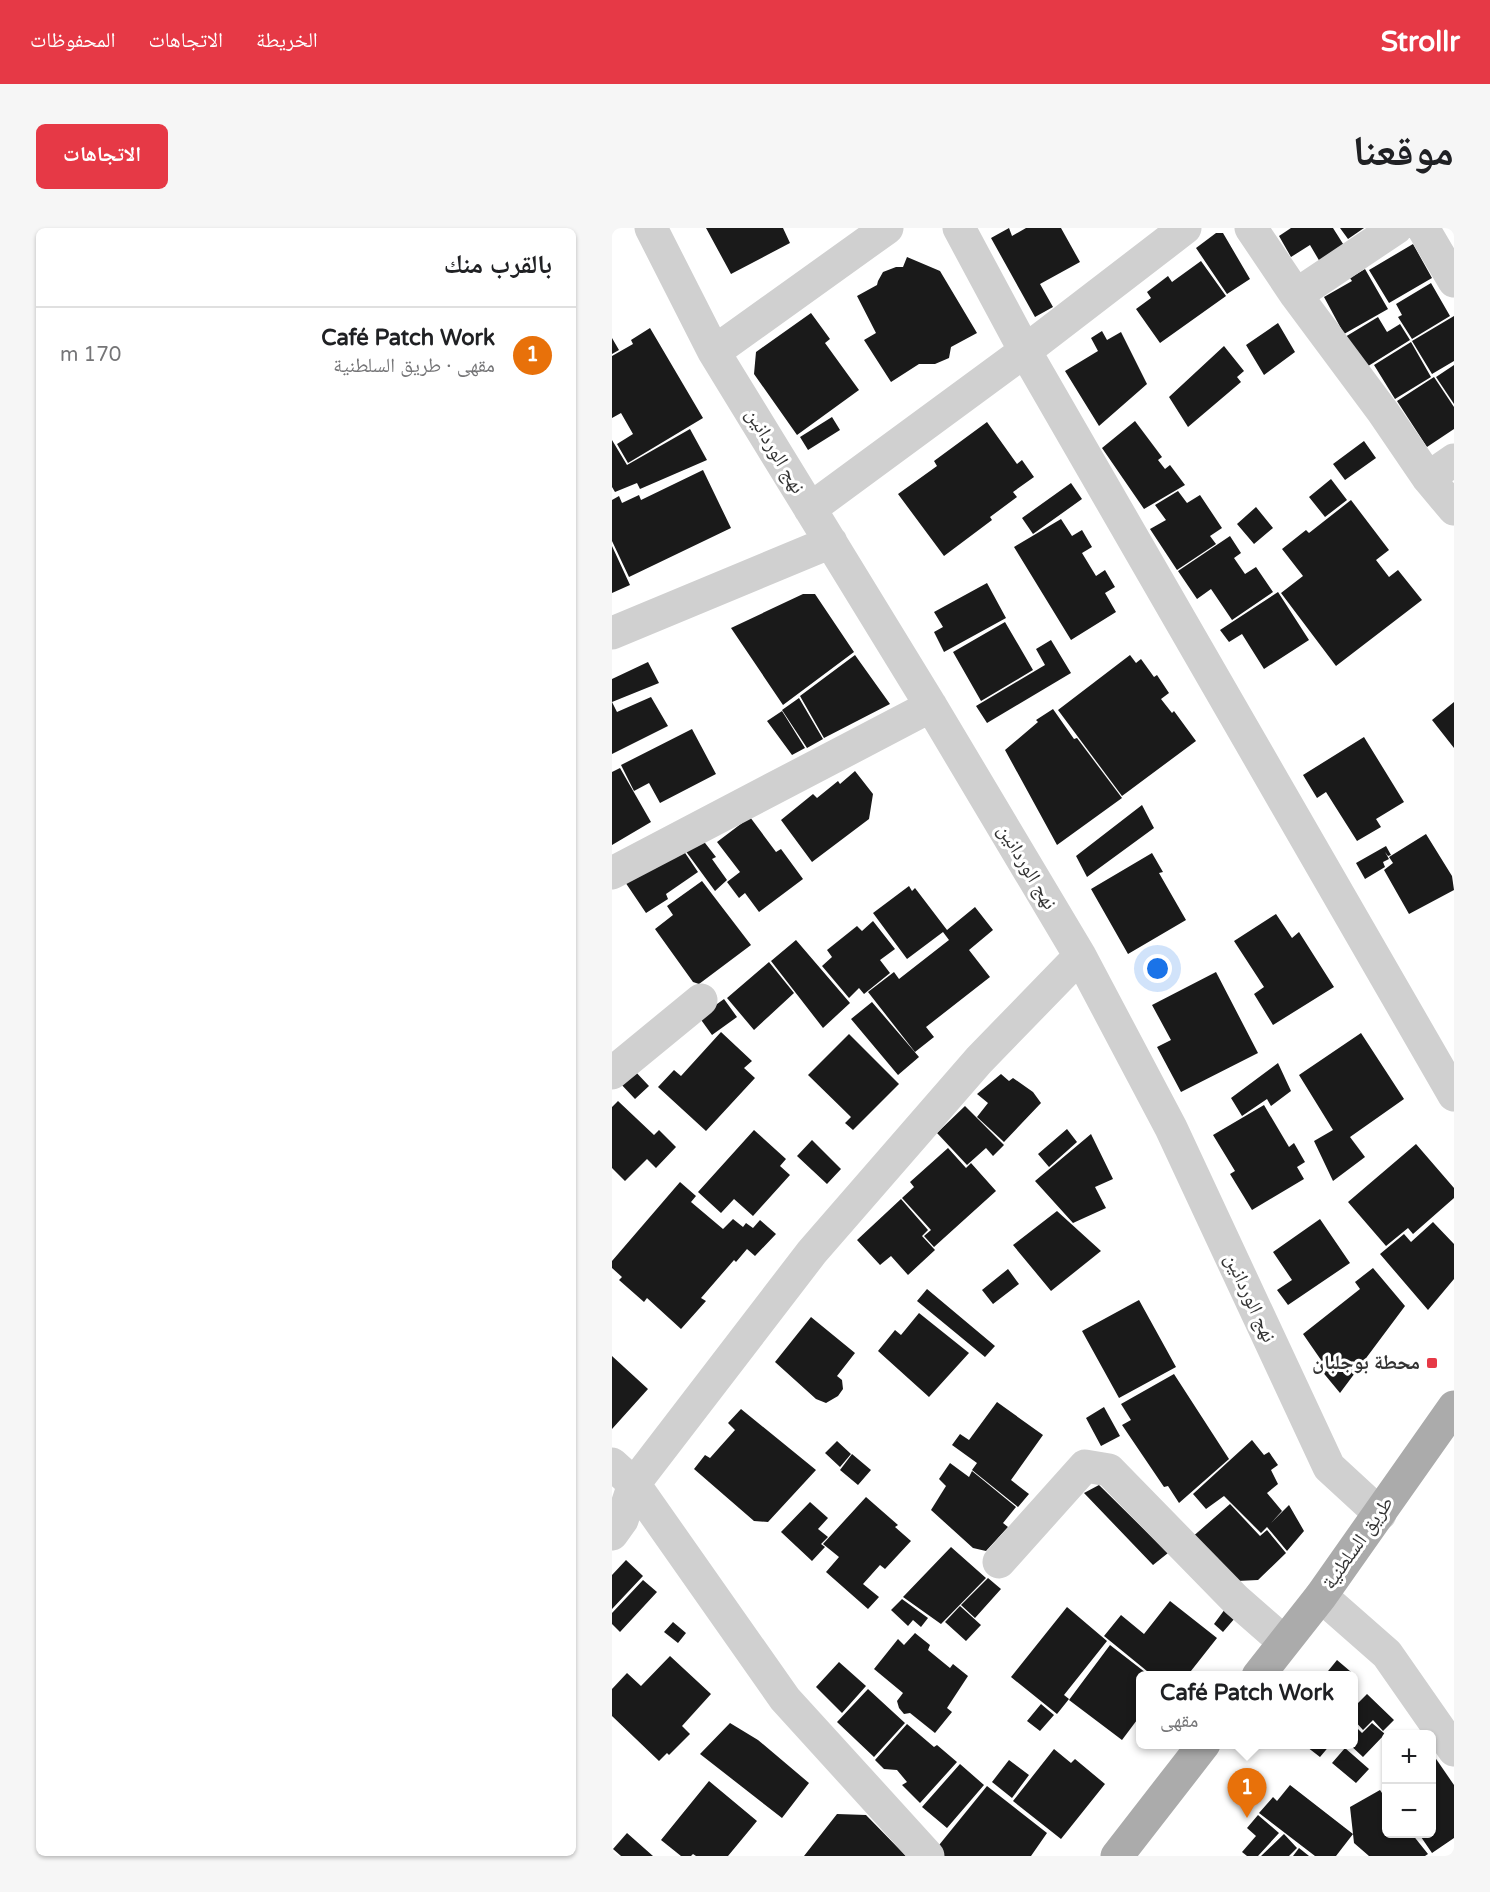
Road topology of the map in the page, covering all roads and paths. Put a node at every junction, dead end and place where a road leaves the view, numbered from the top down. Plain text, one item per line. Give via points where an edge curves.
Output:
1 (651, 228) edge
2 (887, 228) edge
3 (959, 228) edge
4 (1185, 228) edge
5 (1251, 228) edge
6 (1396, 228) edge
7 (1423, 228) edge
8 (1453, 279) edge
9 (1296, 295) junction
10 (1024, 351) junction
11 (714, 352) junction
12 (1441, 469) edge
13 (810, 509) junction
14 (1454, 509) edge
15 (831, 542) junction
16 (612, 633) edge
17 (932, 706) junction
18 (612, 873) edge
19 (1080, 956) junction
20 (701, 1000) dead end
21 (612, 1073) edge
22 (1454, 1095) edge
23 (1454, 1407) edge
24 (623, 1474) edge
25 (1380, 1514) junction
26 (612, 1534) edge
27 (999, 1562) dead end
28 (1321, 1596) junction
29 (1284, 1642) junction
30 (1262, 1671) edge
31 (1200, 1749) edge
32 (1454, 1750) edge
33 (927, 1856) edge
34 (1117, 1856) edge

1 - 11 street, نهج الوردانين
2 - 11 street
3 - 10 street
4 - 10 street
5 - 9 street
6 - 9 street
7 - 8 street
9 - 12 street via 1383,412
10 - 13 street
10 - 22 street
11 - 13 street, نهج الوردانين
12 - 14 street
13 - 15 street, نهج الوردانين
15 - 16 street
15 - 17 street, نهج الوردانين
17 - 18 street
17 - 19 street, نهج الوردانين
19 - 24 street via 979,1060
19 - 25 street, نهج الوردانين via 1171,1128 1329,1467
20 - 21 street
23 - 25 main road, طريق السلطنية
24 - 26 street via 622,1520
24 - 33 street via 785,1699
25 - 28 main road, طريق السلطنية
27 - 29 street via 1085,1466 1109,1470 1236,1600
28 - 29 main road, طريق السلطنية
28 - 32 street via 1387,1654
29 - 30 main road, طريق السلطنية
31 - 34 main road

